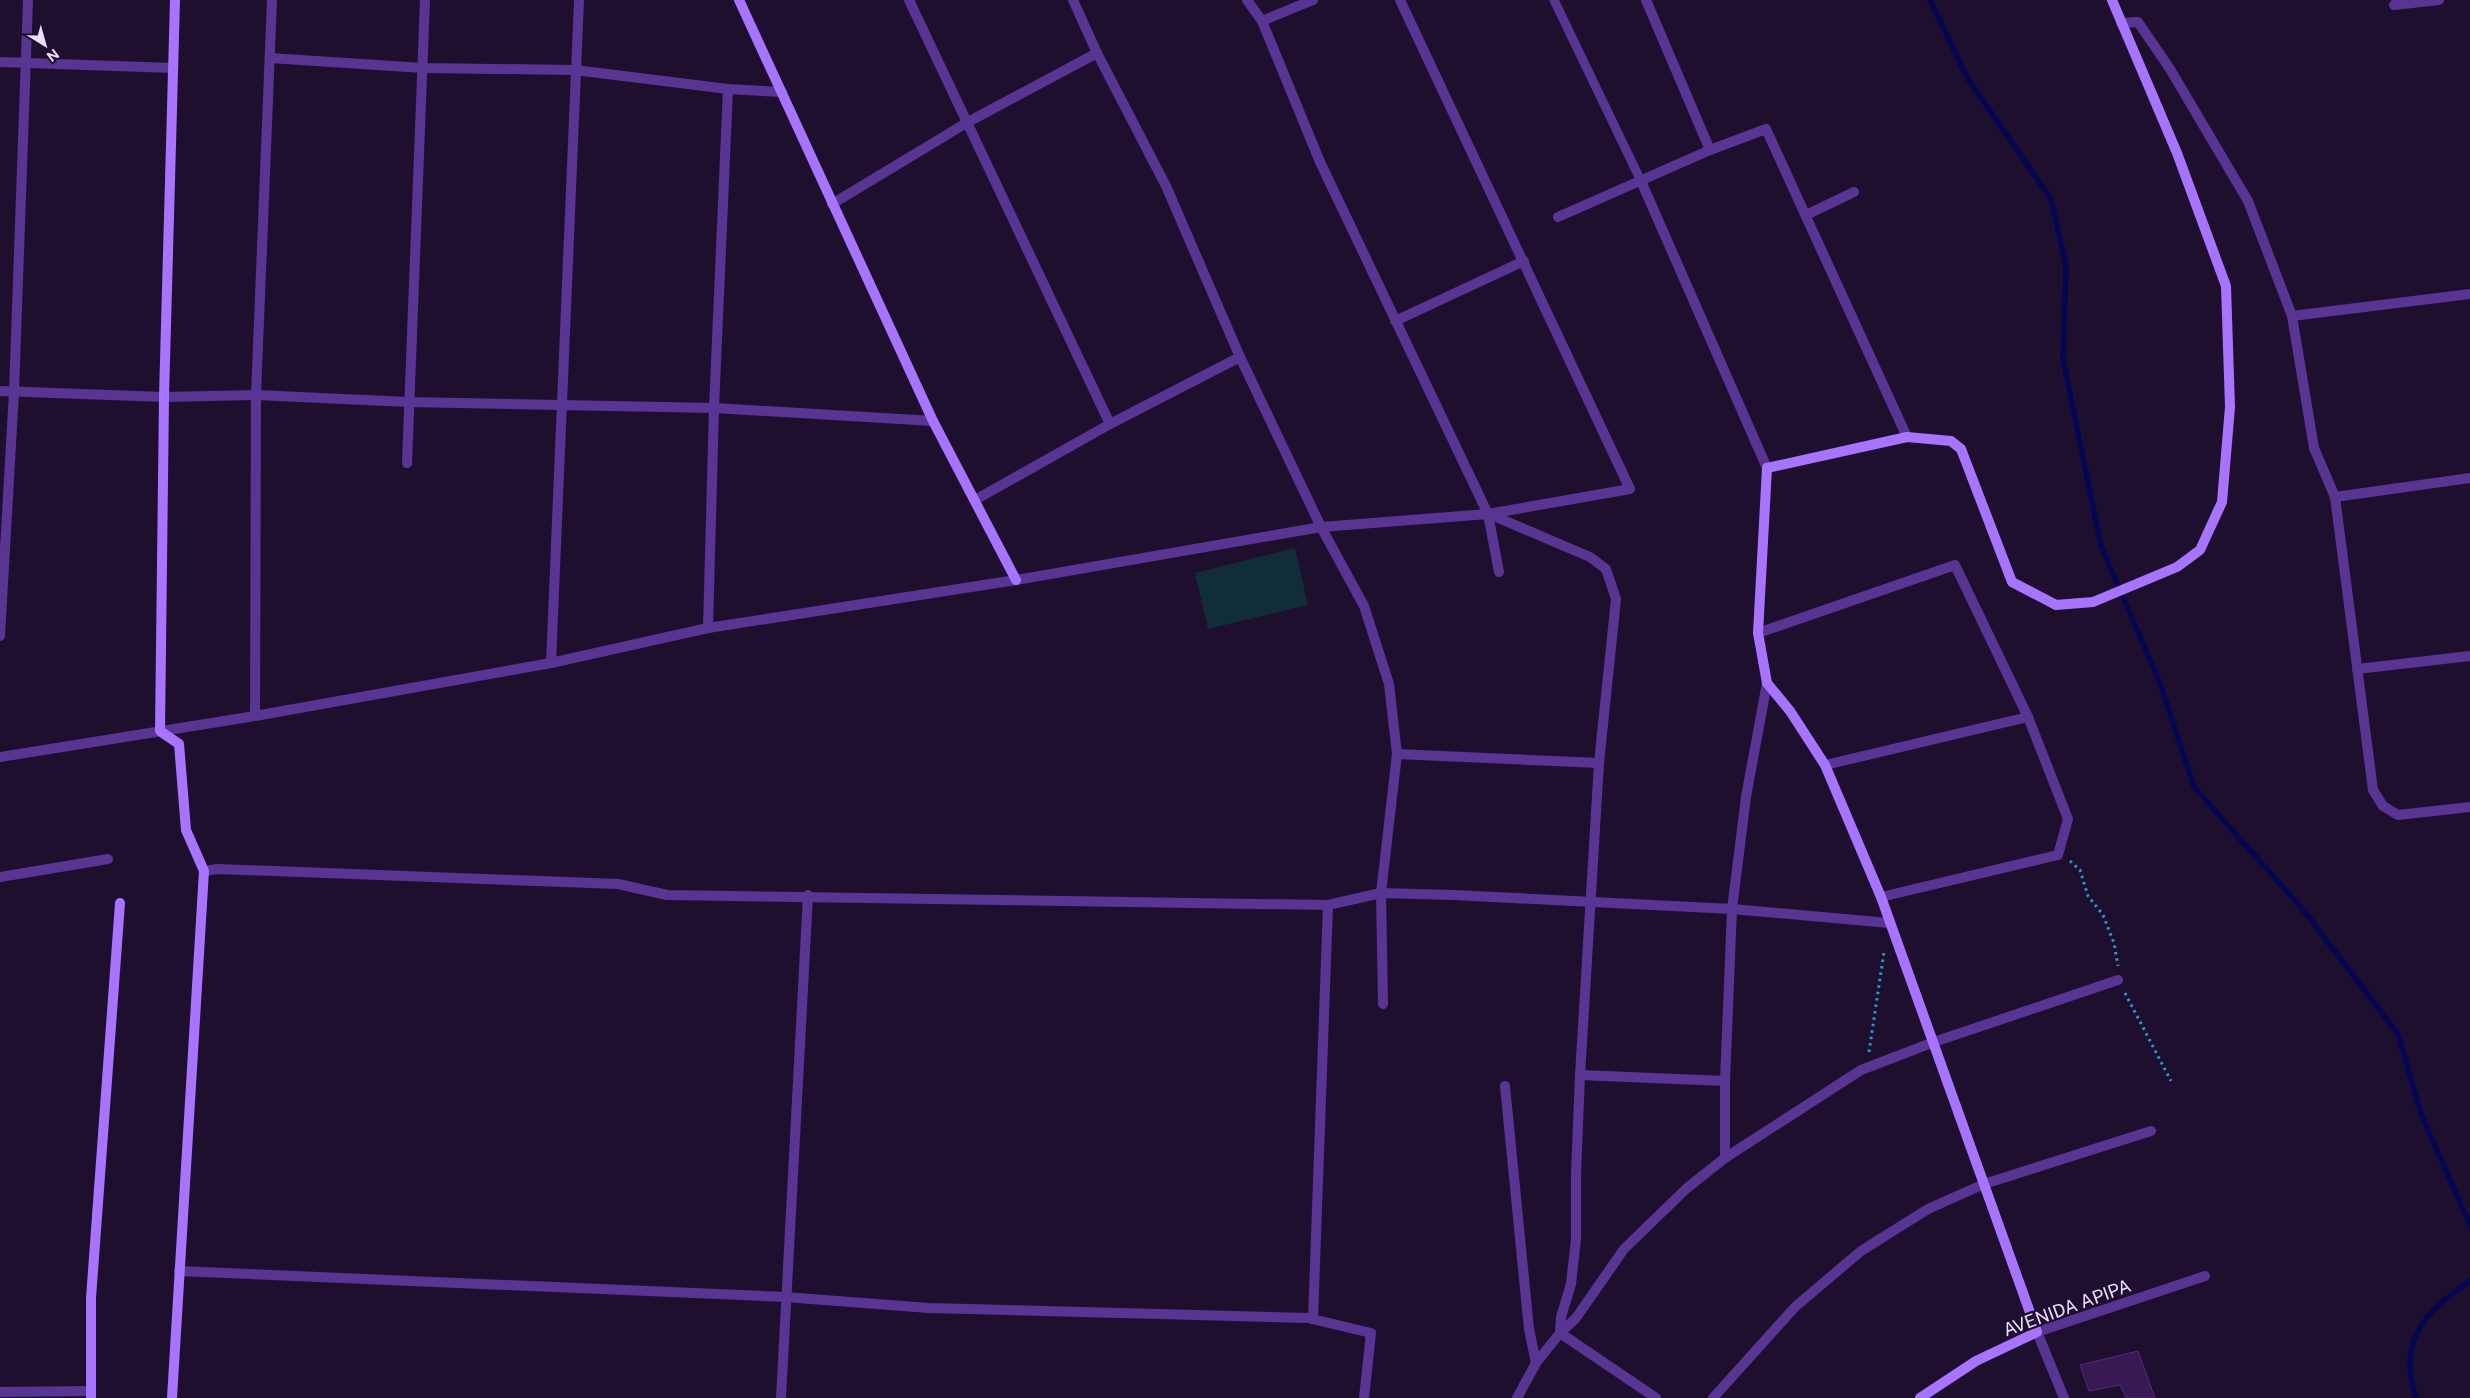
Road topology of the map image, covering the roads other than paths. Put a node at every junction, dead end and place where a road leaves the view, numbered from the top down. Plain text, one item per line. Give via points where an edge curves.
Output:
1 (28, 0) edge
2 (175, 0) edge
3 (272, 0) edge
4 (425, 0) edge
5 (579, 0) edge
6 (738, 0) edge
7 (909, 0) edge
8 (1073, 0) edge
9 (1247, 0) edge
10 (1313, 0) edge
11 (1400, 0) edge
12 (1554, 0) edge
13 (1646, 0) edge
14 (2112, 0) edge
15 (2438, 0) edge
16 (2394, 5) dead end
17 (1262, 21) junction
18 (2122, 22) junction
19 (1097, 53) junction
20 (270, 58) junction
21 (0, 62) edge
22 (24, 64) junction
23 (173, 68) junction
24 (423, 68) junction
25 (575, 70) junction
26 (728, 89) junction
27 (782, 92) junction
28 (968, 122) junction
29 (1710, 150) junction
30 (1641, 181) junction
31 (1854, 192) dead end
32 (832, 204) junction
33 (1806, 215) junction
34 (1558, 217) dead end
35 (1524, 261) junction
36 (2470, 294) edge
37 (2292, 316) junction
38 (1395, 321) junction
39 (1240, 357) junction
40 (0, 391) edge
41 (14, 392) junction
42 (256, 395) junction
43 (164, 397) junction
44 (408, 402) junction
45 (563, 406) junction
46 (714, 408) junction
47 (933, 421) junction
48 (1110, 424) junction
49 (1907, 437) junction
50 (407, 463) dead end
51 (1768, 468) junction
52 (2470, 478) edge
53 (2335, 497) junction
54 (975, 500) junction
55 (1488, 514) junction
56 (1320, 527) junction
57 (1499, 572) dead end
58 (1016, 580) junction
59 (708, 628) junction
60 (1758, 633) junction
61 (0, 636) edge
62 (2470, 656) edge
63 (551, 663) junction
64 (2358, 670) junction
65 (1767, 683) junction
66 (255, 716) junction
67 (2028, 717) junction
68 (160, 731) junction
69 (1397, 754) junction
70 (0, 757) edge
71 (1599, 763) junction
72 (1825, 765) junction
73 (2470, 807) edge
74 (108, 860) dead end
75 (204, 871) junction
76 (0, 877) edge
77 (1381, 894) junction
78 (808, 895) junction
79 (1881, 897) junction
80 (1592, 901) junction
81 (120, 903) dead end
82 (1328, 905) junction
83 (1732, 910) junction
84 (1889, 923) junction
85 (2118, 980) dead end
86 (1383, 1004) dead end
87 (1934, 1042) junction
88 (1580, 1074) junction
89 (1725, 1081) junction
90 (1505, 1086) dead end
91 (2151, 1131) dead end
92 (1725, 1158) junction
93 (1984, 1184) junction
94 (179, 1271) junction
95 (2205, 1276) dead end
96 (785, 1296) junction
97 (1313, 1319) junction
98 (2037, 1332) junction
99 (1560, 1333) junction
100 (1536, 1363) junction
101 (0, 1392) edge
102 (91, 1394) edge
103 (172, 1398) edge
104 (781, 1398) edge
105 (1364, 1398) edge
106 (1517, 1398) edge
107 (1656, 1398) edge
108 (1714, 1398) edge
109 (1920, 1398) edge
110 (2064, 1398) edge

1 - 22 street
2 - 23 street
3 - 20 street
4 - 24 street
5 - 25 street
6 - 27 street
7 - 28 street
8 - 19 street
9 - 17 street
10 - 17 street
11 - 35 street
12 - 30 lane
13 - 29 street
14 - 18 street
15 - 16 street
17 - 38 street via 1320,162
18 - 37 street via 2138,22 2170,69 2248,201
18 - 49 street via 2177,152 2226,286 2230,407 2222,502 2200,550 2178,568 2093,602 2056,605 2012,582 1960,449 1951,441
19 - 28 street
19 - 39 street via 1166,186
20 - 24 street
20 - 42 street
21 - 22 street
22 - 23 street
22 - 41 street
23 - 43 street
24 - 25 street
24 - 44 street
25 - 26 street
25 - 45 street
26 - 27 street
26 - 46 street
27 - 32 street
28 - 32 street
28 - 48 street
29 - 30 street
29 - 33 street via 1766,129
30 - 34 street
30 - 51 street
31 - 33 street
32 - 47 street
33 - 49 street
35 - 38 street
35 - 55 street via 1630,489
36 - 37 street
37 - 53 street via 2314,448
38 - 55 street
39 - 48 street
39 - 56 street
40 - 41 street
41 - 43 street
41 - 61 street
42 - 43 street
42 - 44 street
42 - 66 street
43 - 68 street
44 - 45 street
44 - 50 street
45 - 46 street
45 - 63 street
46 - 47 street
46 - 59 street
47 - 54 street
48 - 54 street
49 - 51 street
51 - 60 street
52 - 53 street
53 - 64 street
54 - 58 street
55 - 56 street
55 - 57 street
55 - 71 street via 1590,557 1606,569 1616,599
56 - 58 street
56 - 69 street via 1364,606 1389,684
58 - 59 street
59 - 63 street
60 - 65 street
60 - 67 street via 1955,564
62 - 64 street
63 - 66 street
64 - 73 street via 2373,790 2383,806 2398,815
65 - 72 street via 1790,711
65 - 83 street via 1746,798
66 - 68 street
67 - 72 street
67 - 79 street via 2068,819 2058,855
68 - 70 street
68 - 75 street via 179,744 186,830
69 - 71 street
69 - 77 street
71 - 80 street
72 - 79 street
74 - 76 street
75 - 78 street via 618,884 667,895
75 - 94 street
77 - 80 street
77 - 82 street
77 - 86 street
78 - 82 street
78 - 96 street
79 - 84 street
80 - 83 street
80 - 88 street
81 - 102 street via 91,1298
82 - 97 street
83 - 84 street
83 - 89 street
84 - 87 street
85 - 87 street
87 - 92 street via 1867,1068
87 - 93 street
88 - 89 street
88 - 99 street via 1576,1239 1571,1284
89 - 92 street
90 - 100 street via 1529,1329
91 - 93 street
92 - 99 street via 1687,1188 1624,1249 1576,1318
93 - 98 street
93 - 108 street via 1928,1209 1862,1251 1795,1307
94 - 96 street
94 - 103 street
95 - 98 street, AVENIDA APIPA
96 - 97 street via 929,1308
96 - 104 street
97 - 105 street via 1371,1333
98 - 109 street, AVENIDA APIPA via 1976,1361
98 - 110 street
99 - 100 street
99 - 107 street
100 - 106 street
101 - 102 street

